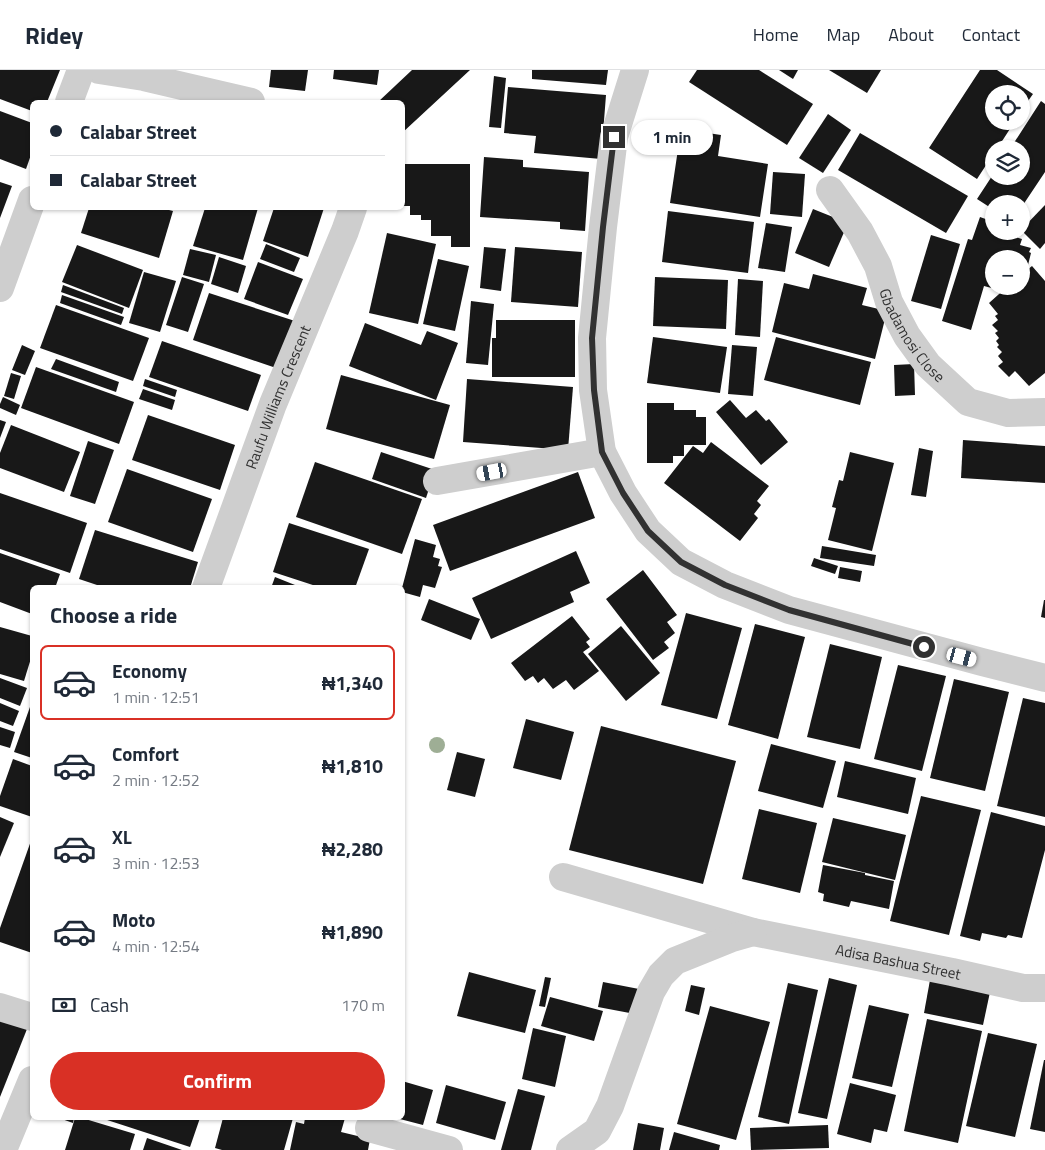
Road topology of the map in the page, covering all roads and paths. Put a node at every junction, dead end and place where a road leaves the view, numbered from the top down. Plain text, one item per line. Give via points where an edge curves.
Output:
1 (81, 70) edge
2 (99, 70) edge
3 (635, 70) edge
4 (70, 100) edge
5 (242, 100) edge
6 (830, 190) dead end
7 (30, 206) edge
8 (352, 210) edge
9 (0, 288) edge
10 (1045, 412) edge
11 (602, 452) junction
12 (437, 481) dead end
13 (207, 585) edge
14 (1045, 678) edge
15 (563, 877) dead end
16 (753, 932) junction
17 (1045, 988) edge
18 (0, 1007) edge
19 (30, 1016) edge
20 (30, 1085) edge
21 (369, 1128) dead end
22 (3, 1150) edge
23 (448, 1150) edge
24 (570, 1150) edge

1 - 4 street
2 - 5 street
3 - 11 street via 614,137 592,338 594,390
6 - 10 street, Gbadamosi Close via 860,232 878,266 889,302 907,336 928,365 968,402 1008,413
7 - 9 street
8 - 13 street, Raufu Williams Crescent via 273,404
11 - 12 street
11 - 14 street via 648,531 681,562 725,585 789,610
15 - 16 street, Adisa Bashua Street
16 - 17 street, Adisa Bashua Street via 1023,988
16 - 24 street via 675,961 661,975 651,992 602,1123 597,1131
18 - 19 street
20 - 22 street
21 - 23 street

